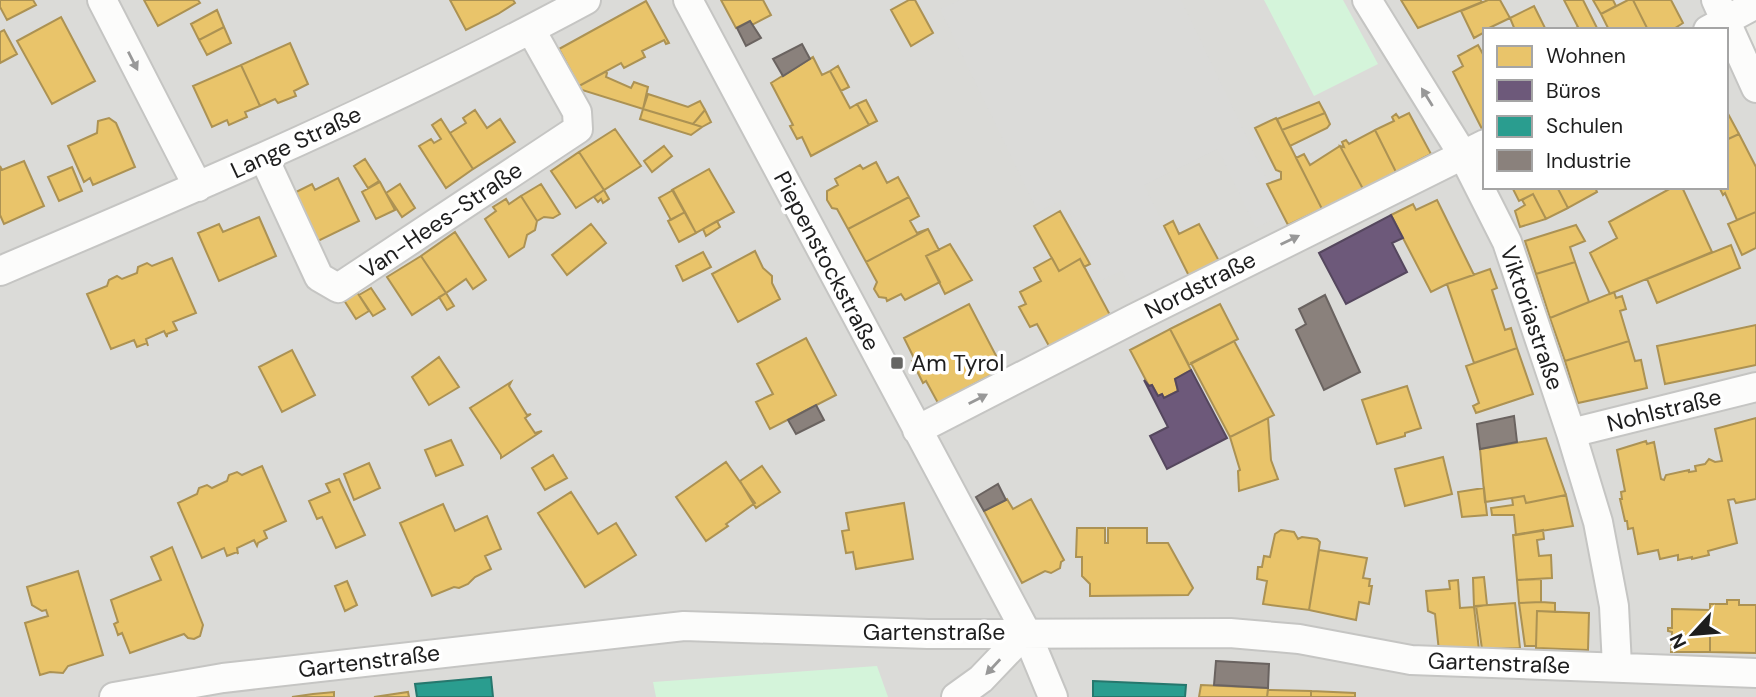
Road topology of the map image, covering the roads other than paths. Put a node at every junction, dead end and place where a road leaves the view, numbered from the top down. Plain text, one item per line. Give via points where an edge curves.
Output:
1 (102, 0) edge
2 (586, 0) edge
3 (688, 0) edge
4 (1367, 0) edge
5 (1756, 4) edge
6 (1717, 17) edge
7 (531, 30) junction
8 (1728, 37) edge
9 (1756, 88) edge
10 (1474, 150) edge
11 (264, 158) junction
12 (1483, 175) edge
13 (198, 187) junction
14 (1488, 189) edge
15 (0, 271) edge
16 (1756, 387) edge
17 (917, 430) junction
18 (1571, 433) junction
19 (1026, 632) junction
20 (1617, 666) junction
21 (1756, 673) edge
22 (114, 697) edge
23 (956, 697) edge
24 (1053, 697) edge

1 -> 13 street
2 - 7 street, Lange Straße
3 - 17 street, Piepenstockstraße
10 -> 4 street, Viktoriastraße
5 - 6 street
7 - 11 street, Lange Straße
7 - 11 street, Van-Hees-Straße via 577,112 578,129 338,288 319,277
8 - 9 street
10 - 12 street, Viktoriastraße
17 -> 10 street, Nordstraße
11 - 13 street, Lange Straße
13 - 15 street, Lange Straße
14 - 18 street, Viktoriastraße
16 - 18 street, Nohlstraße
17 - 19 street, Piepenstockstraße
18 - 20 street, Viktoriastraße via 1598,522 1614,606
19 - 20 street, Gartenstraße via 1230,633 1298,639 1411,660
19 - 22 street, Gartenstraße via 928,634 684,626 223,678
19 -> 23 street via 981,679
19 - 24 street, Piepenstockstraße
20 - 21 street, Gartenstraße

